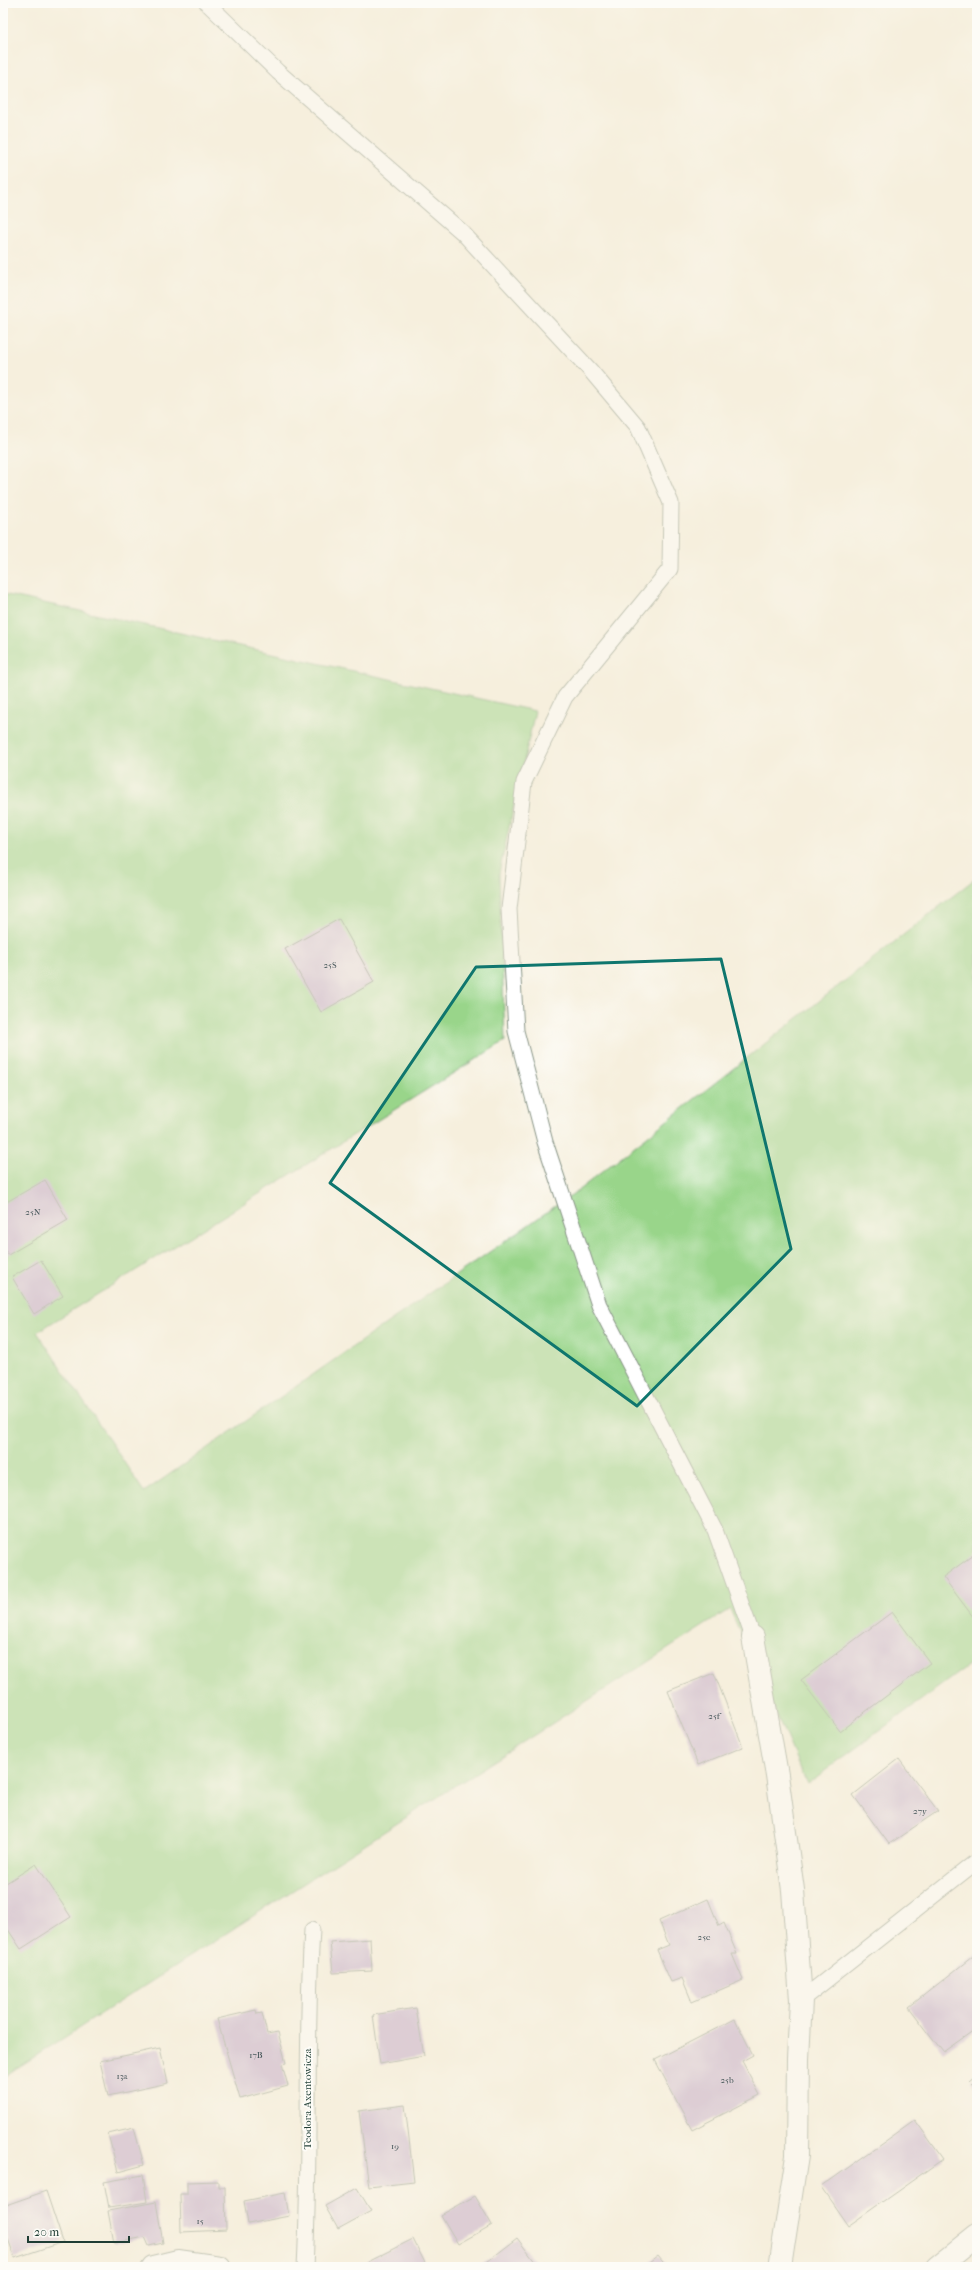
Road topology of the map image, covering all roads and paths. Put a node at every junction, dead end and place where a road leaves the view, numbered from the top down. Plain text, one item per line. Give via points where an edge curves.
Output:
1 (207, 3) edge
2 (753, 1637) joint
3 (977, 1861) edge
4 (312, 1930) dead end
5 (801, 2000) junction
6 (977, 2235) edge
7 (153, 2267) edge
8 (220, 2267) edge
9 (305, 2267) edge
10 (780, 2267) edge
11 (937, 2267) edge

1 - 2 lane via 278,72 462,232 590,370 638,427 671,503 670,569 564,696 524,782 509,909 516,1031 545,1142 599,1306 715,1530
2 - 5 street via 777,1775 793,1890
3 - 5 lane
4 - 9 lane, Teodora Axentowicza via 307,2004
5 - 10 street via 797,2156
6 - 11 street
7 - 8 street via 178,2261

